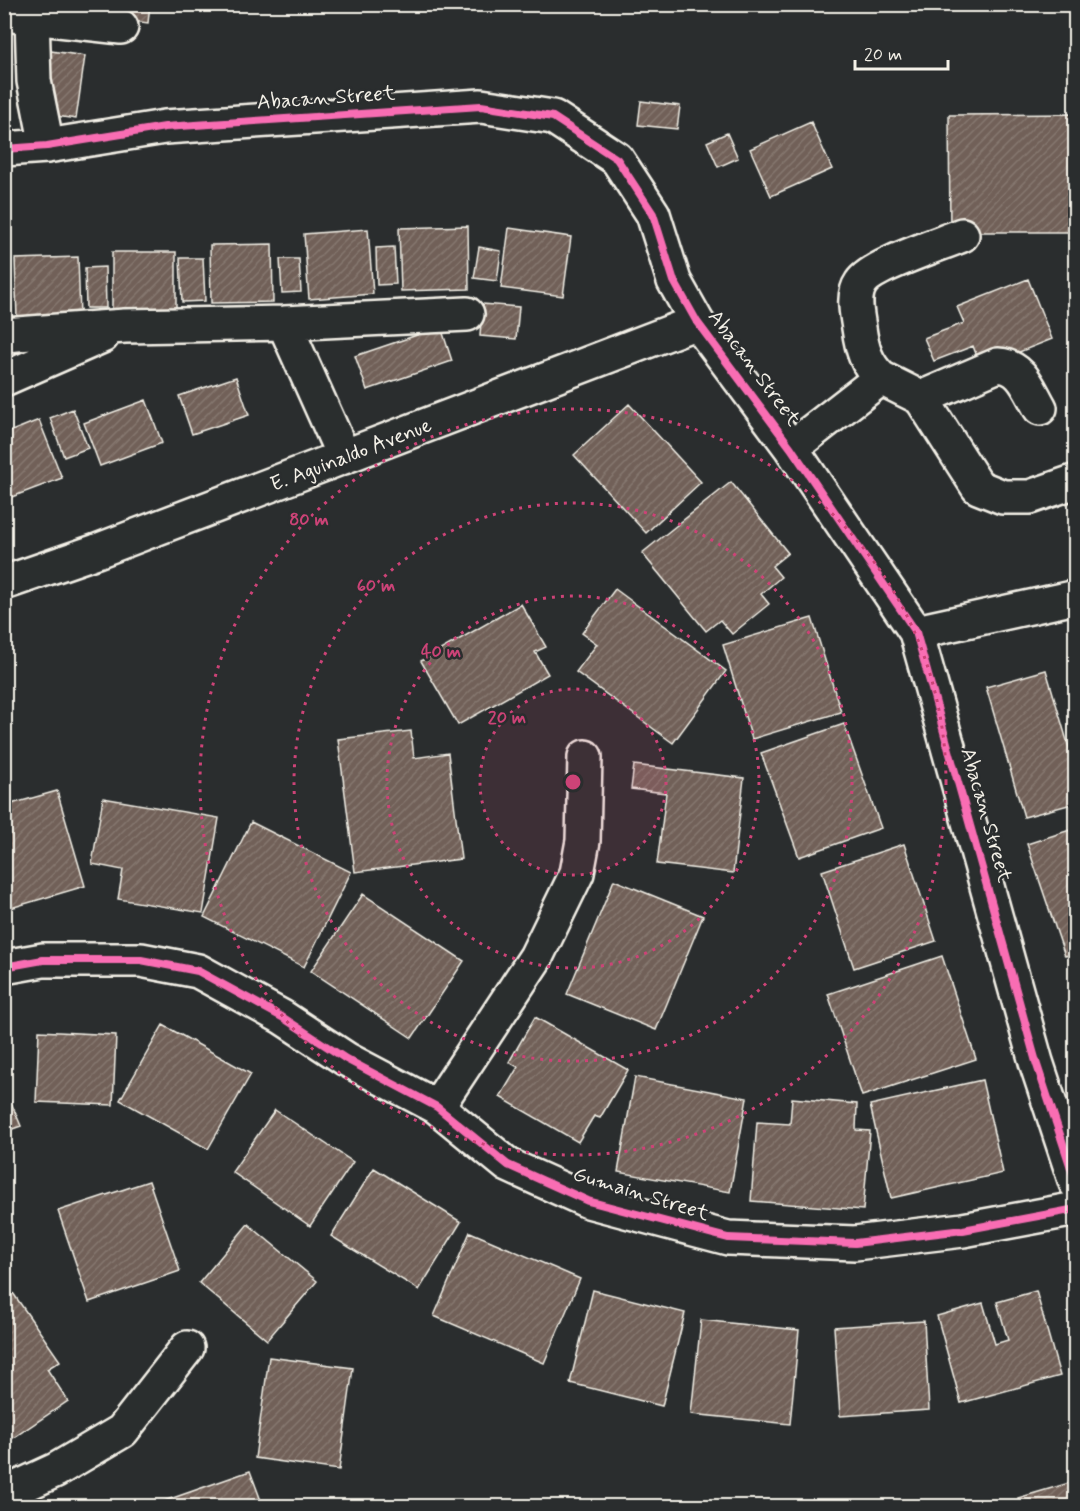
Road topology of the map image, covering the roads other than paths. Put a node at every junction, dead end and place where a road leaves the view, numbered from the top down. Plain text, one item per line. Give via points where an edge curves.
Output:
1 (18, 15) edge
2 (121, 27) dead end
3 (47, 146) junction
4 (4, 149) edge
5 (962, 235) dead end
6 (467, 314) dead end
7 (697, 322) junction
8 (284, 323) junction
9 (125, 326) junction
10 (4, 335) edge
11 (881, 378) junction
12 (4, 379) edge
13 (921, 398) junction
14 (1040, 408) dead end
15 (791, 448) junction
16 (344, 457) junction
17 (1076, 481) edge
18 (4, 584) edge
19 (1076, 597) edge
20 (916, 632) junction
21 (585, 757) dead end
22 (4, 967) edge
23 (436, 1107) junction
24 (1076, 1183) edge
25 (1076, 1209) edge
26 (187, 1348) dead end
27 (4, 1494) edge

1 - 2 street
1 - 3 street
3 - 4 street, Abacan Street
3 - 7 street, Abacan Street via 165,127 481,106 553,117 617,159 653,214 674,281
5 - 11 street via 873,271 860,283 856,302 860,334 869,367
6 - 8 street
7 - 15 street, Abacan Street
7 - 16 street, E. Aguinaldo Avenue
8 - 9 street
8 - 16 street
9 - 10 street
9 - 12 street
11 - 13 street
11 - 15 street
13 - 14 street via 998,365 1010,366 1018,372
13 - 17 street via 978,487 1003,496 1030,497
15 - 20 street, Abacan Street
16 - 18 street, E. Aguinaldo Avenue
19 - 20 street
20 - 24 street, Abacan Street via 1036,1062
21 - 23 street via 583,841 577,873 536,957
22 - 23 street, Gumain Street via 43,960 141,960 198,971
23 - 25 street, Gumain Street via 508,1165 588,1200 728,1238 855,1243 963,1230
26 - 27 street via 122,1431 56,1470

